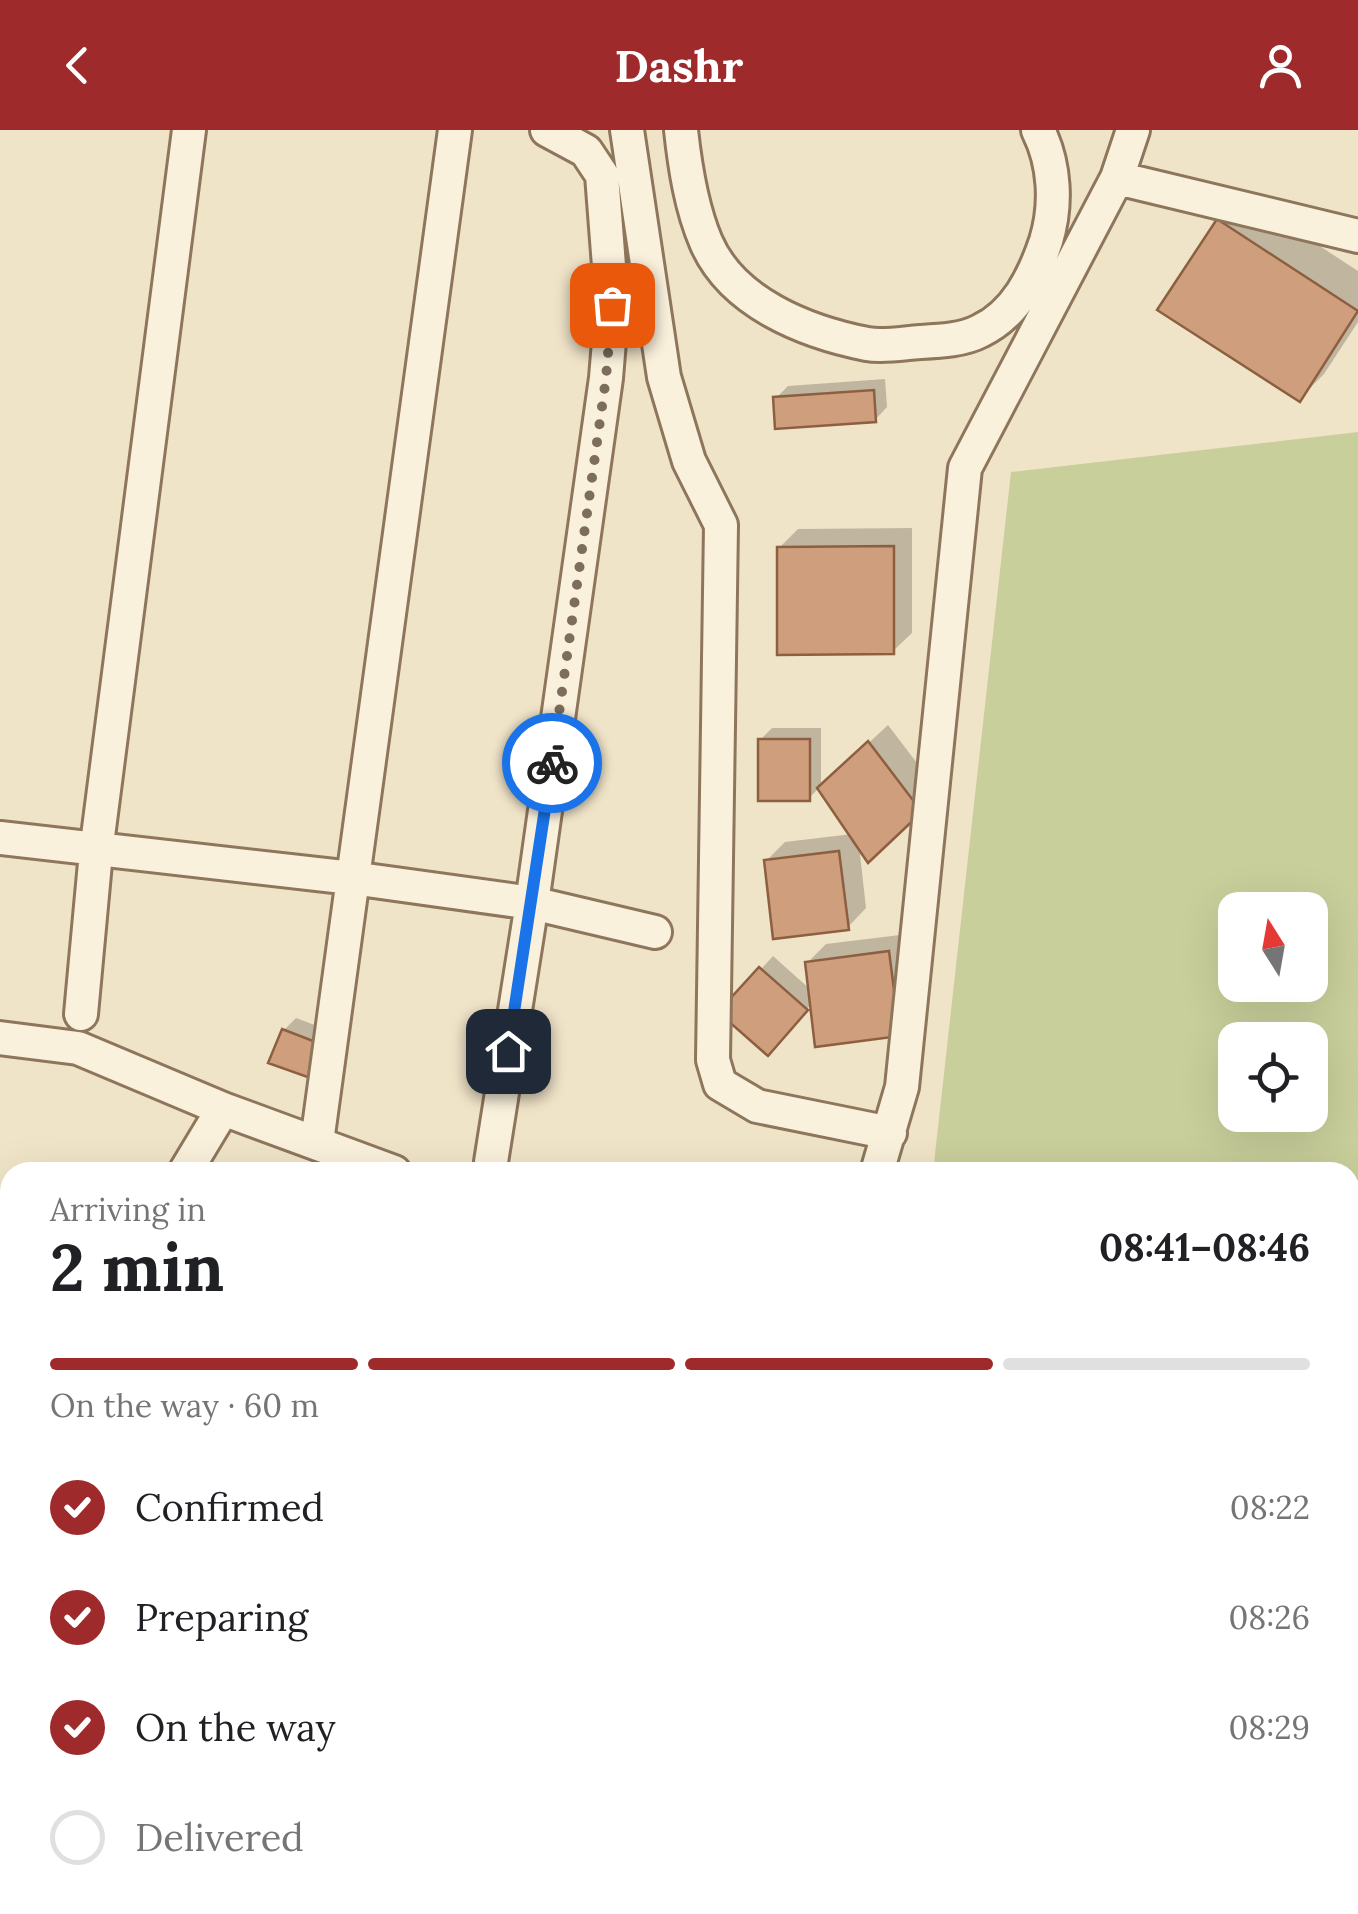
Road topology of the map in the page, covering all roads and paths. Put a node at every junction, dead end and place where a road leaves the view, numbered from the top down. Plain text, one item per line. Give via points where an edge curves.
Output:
1 (455, 130) edge
2 (547, 130) edge
3 (627, 130) edge
4 (681, 130) edge
5 (1038, 130) edge
6 (1133, 130) edge
7 (184, 131) edge
8 (1117, 178) junction
9 (1090, 228) junction
10 (1048, 234) junction
11 (1358, 236) edge
12 (0, 838) edge
13 (96, 852) junction
14 (352, 878) junction
15 (532, 903) junction
16 (655, 932) dead end
17 (81, 1014) dead end
18 (0, 1038) edge
19 (223, 1109) junction
20 (890, 1133) junction
21 (317, 1142) junction
22 (191, 1162) edge
23 (368, 1162) edge
24 (490, 1162) dead end
25 (880, 1162) edge

1 - 14 street
2 - 15 street via 586,151 602,175 612,305
3 - 20 street via 664,377 688,461 721,525 713,1060 720,1084 756,1106
4 - 10 street via 706,244 738,288 793,322 870,344 942,341 980,331 1011,309 1036,272
5 - 10 street via 1055,190
6 - 8 street
7 - 13 street
8 - 9 street
8 - 11 street
9 - 10 street via 1068,226
9 - 20 street via 965,468 902,1087
12 - 13 street
13 - 14 street
13 - 17 street
14 - 15 street
14 - 21 street
15 - 16 street
15 - 24 street
18 - 19 street via 78,1048
19 - 21 street
19 - 22 street
20 - 25 street
21 - 23 street

